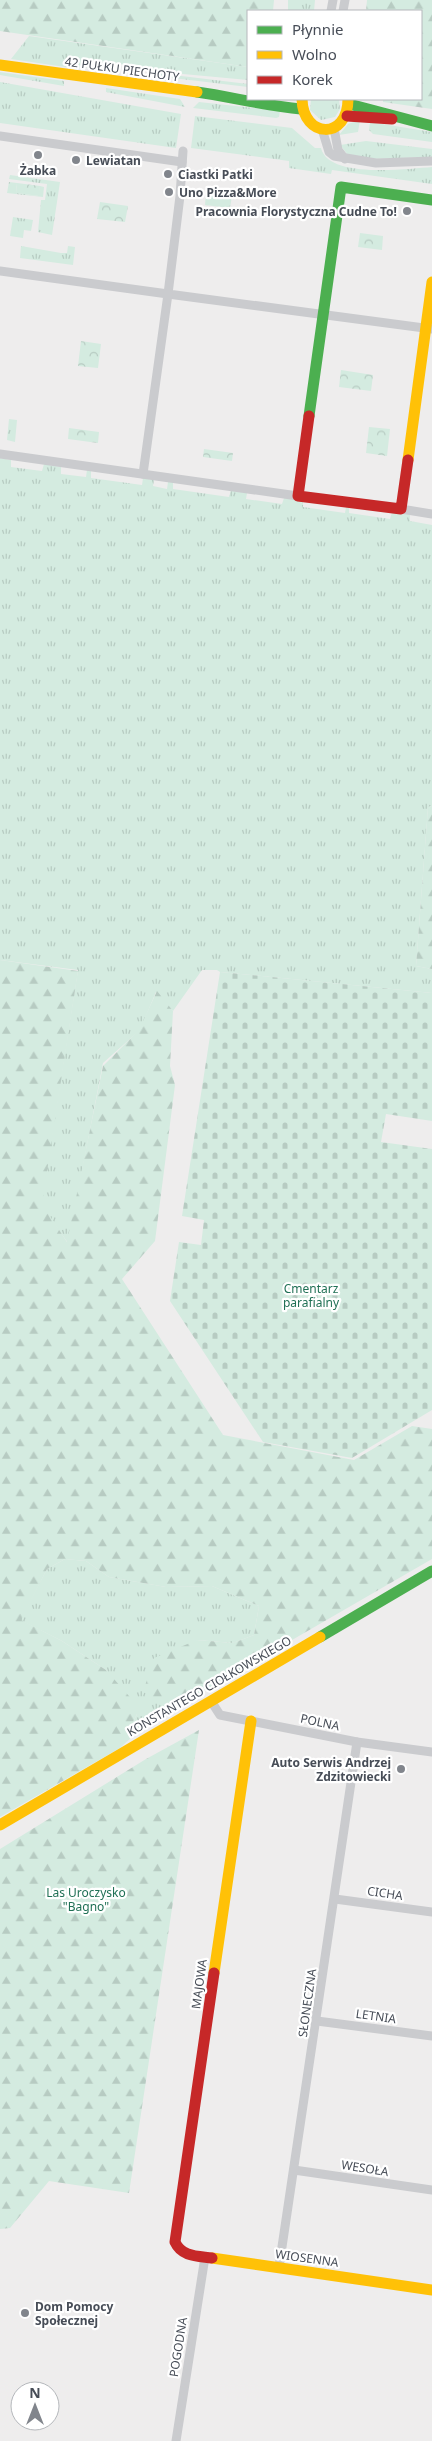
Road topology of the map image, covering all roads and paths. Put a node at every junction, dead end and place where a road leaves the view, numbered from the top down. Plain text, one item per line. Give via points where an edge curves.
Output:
1 (0, 65) edge
2 (244, 98) edge
3 (251, 100) edge
4 (301, 104) edge
5 (348, 106) edge
6 (432, 126) edge
7 (334, 128) junction
8 (322, 129) junction
9 (0, 136) edge
10 (183, 151) dead end
11 (345, 159) junction
12 (432, 161) edge
13 (182, 162) junction
14 (432, 200) edge
15 (0, 271) edge
16 (432, 282) edge
17 (168, 294) junction
18 (323, 315) junction
19 (429, 329) edge
20 (0, 454) edge
21 (143, 474) junction
22 (298, 496) junction
23 (401, 509) junction
24 (432, 514) edge
25 (432, 1571) edge
26 (211, 1701) junction
27 (251, 1721) junction
28 (356, 1742) junction
29 (432, 1752) edge
30 (0, 1825) edge
31 (335, 1899) junction
32 (432, 1912) edge
33 (317, 2021) junction
34 (432, 2036) edge
35 (294, 2170) junction
36 (432, 2190) edge
37 (179, 2250) joint
38 (205, 2257) junction
39 (279, 2267) junction
40 (432, 2290) edge
41 (176, 2441) edge

1 - 2 street, 42 PUŁKU PIECHOTY
3 - 4 street, 42 PUŁKU PIECHOTY via 277,107
4 - 8 street via 308,123
5 - 6 street
5 - 7 street
7 - 8 street
7 - 11 street via 338,150
8 - 11 street via 329,152
9 - 13 street
10 - 13 street
11 - 12 street via 376,163
13 - 17 street
14 - 18 street via 341,187
15 - 17 street
16 - 19 street
17 - 18 street
17 - 21 street
18 - 19 street
18 - 22 street
19 - 23 street
20 - 21 street
21 - 22 street
22 - 23 street
23 - 24 street
25 - 26 street, KONSTANTEGO CIOŁKOWSKIEGO
26 - 27 street, POLNA via 220,1715
26 - 30 street, KONSTANTEGO CIOŁKOWSKIEGO
27 - 28 street, POLNA
27 - 37 street, MAJOWA via 175,2242
28 - 29 street, POLNA
28 - 31 street, SŁONECZNA
31 - 32 street, CICHA
31 - 33 street, SŁONECZNA
33 - 34 street, LETNIA
33 - 35 street, SŁONECZNA
35 - 36 street, WESOŁA
35 - 39 street, SŁONECZNA
37 - 38 street, WIOSENNA
38 - 39 street, WIOSENNA
38 - 41 street, POGODNA
39 - 40 street, WIOSENNA

